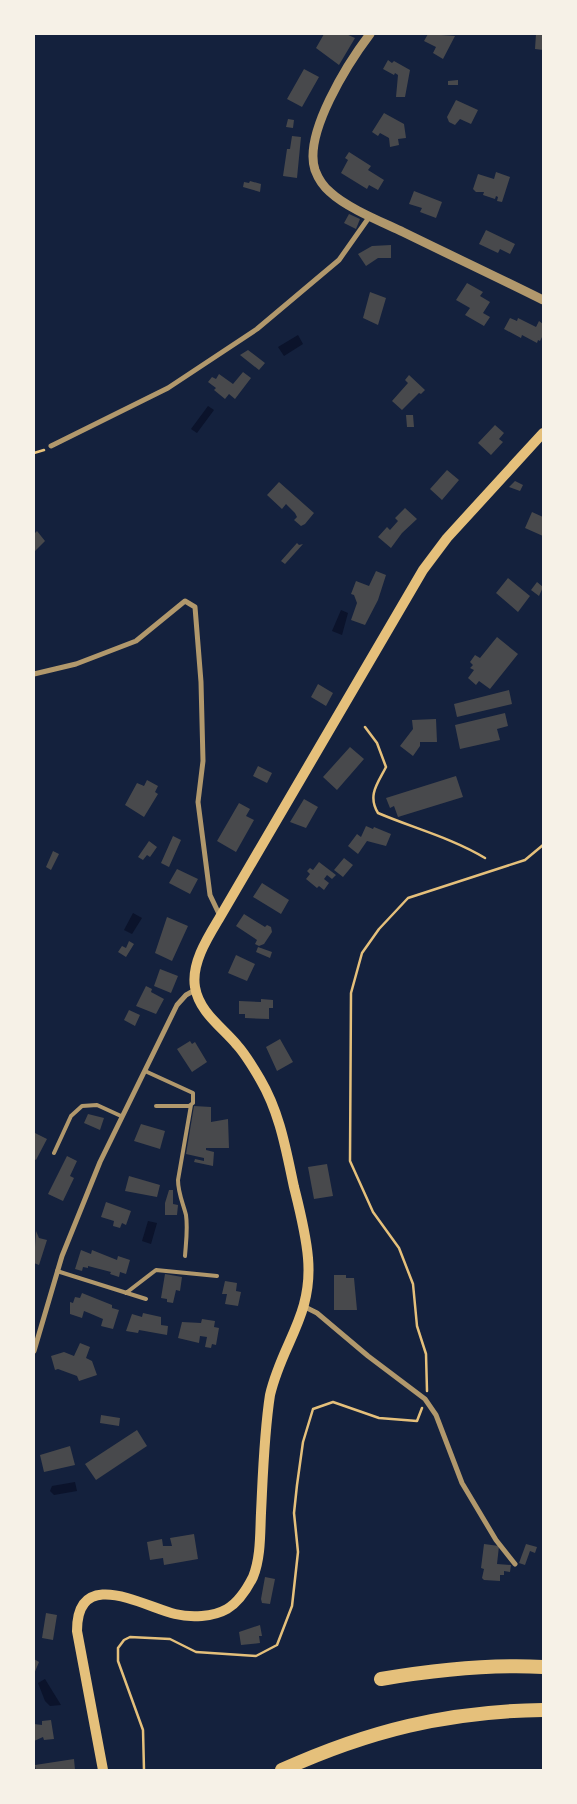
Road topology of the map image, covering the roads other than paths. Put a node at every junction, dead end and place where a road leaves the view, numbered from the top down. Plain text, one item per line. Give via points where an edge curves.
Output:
1 (370, 34) edge
2 (370, 216) junction
3 (543, 300) edge
4 (543, 433) edge
5 (51, 446) dead end
6 (34, 674) edge
7 (220, 917) junction
8 (196, 990) junction
9 (145, 1071) junction
10 (191, 1105) junction
11 (156, 1106) dead end
12 (121, 1116) junction
13 (54, 1153) dead end
14 (185, 1256) dead end
15 (57, 1271) junction
16 (217, 1276) dead end
17 (126, 1293) junction
18 (146, 1299) dead end
19 (305, 1307) junction
20 (34, 1351) edge
21 (515, 1564) dead end
22 (543, 1667) edge
23 (381, 1679) dead end
24 (543, 1710) edge
25 (103, 1770) edge
26 (282, 1770) edge

1 - 2 street via 340,80 315,134 312,155 316,172 330,193
2 - 3 street
2 - 5 street via 339,260 257,329 168,388
4 - 7 main road via 453,531 428,564
6 - 7 street via 76,664 136,641 185,601 194,607 201,682 202,761 198,802 209,889
7 - 8 main road via 195,971
8 - 9 street via 186,995 178,1005
8 - 19 main road via 199,1001 237,1045 261,1080 280,1124 308,1258 309,1283
9 - 10 lane via 193,1093
9 - 12 street
10 - 11 lane
10 - 14 lane via 178,1180 188,1229
12 - 13 lane via 97,1105 82,1106 71,1116
12 - 15 street
15 - 17 lane
15 - 20 street
16 - 17 lane via 156,1270
17 - 18 lane
19 - 21 street via 317,1313 425,1399 436,1416 462,1483 496,1540
19 - 25 main road via 276,1372 270,1395 257,1563 243,1595 219,1613 198,1616 176,1614 108,1593 89,1599 79,1613 77,1631
22 - 23 highway via 487,1666
24 - 26 highway via 496,1711 427,1720 349,1742

